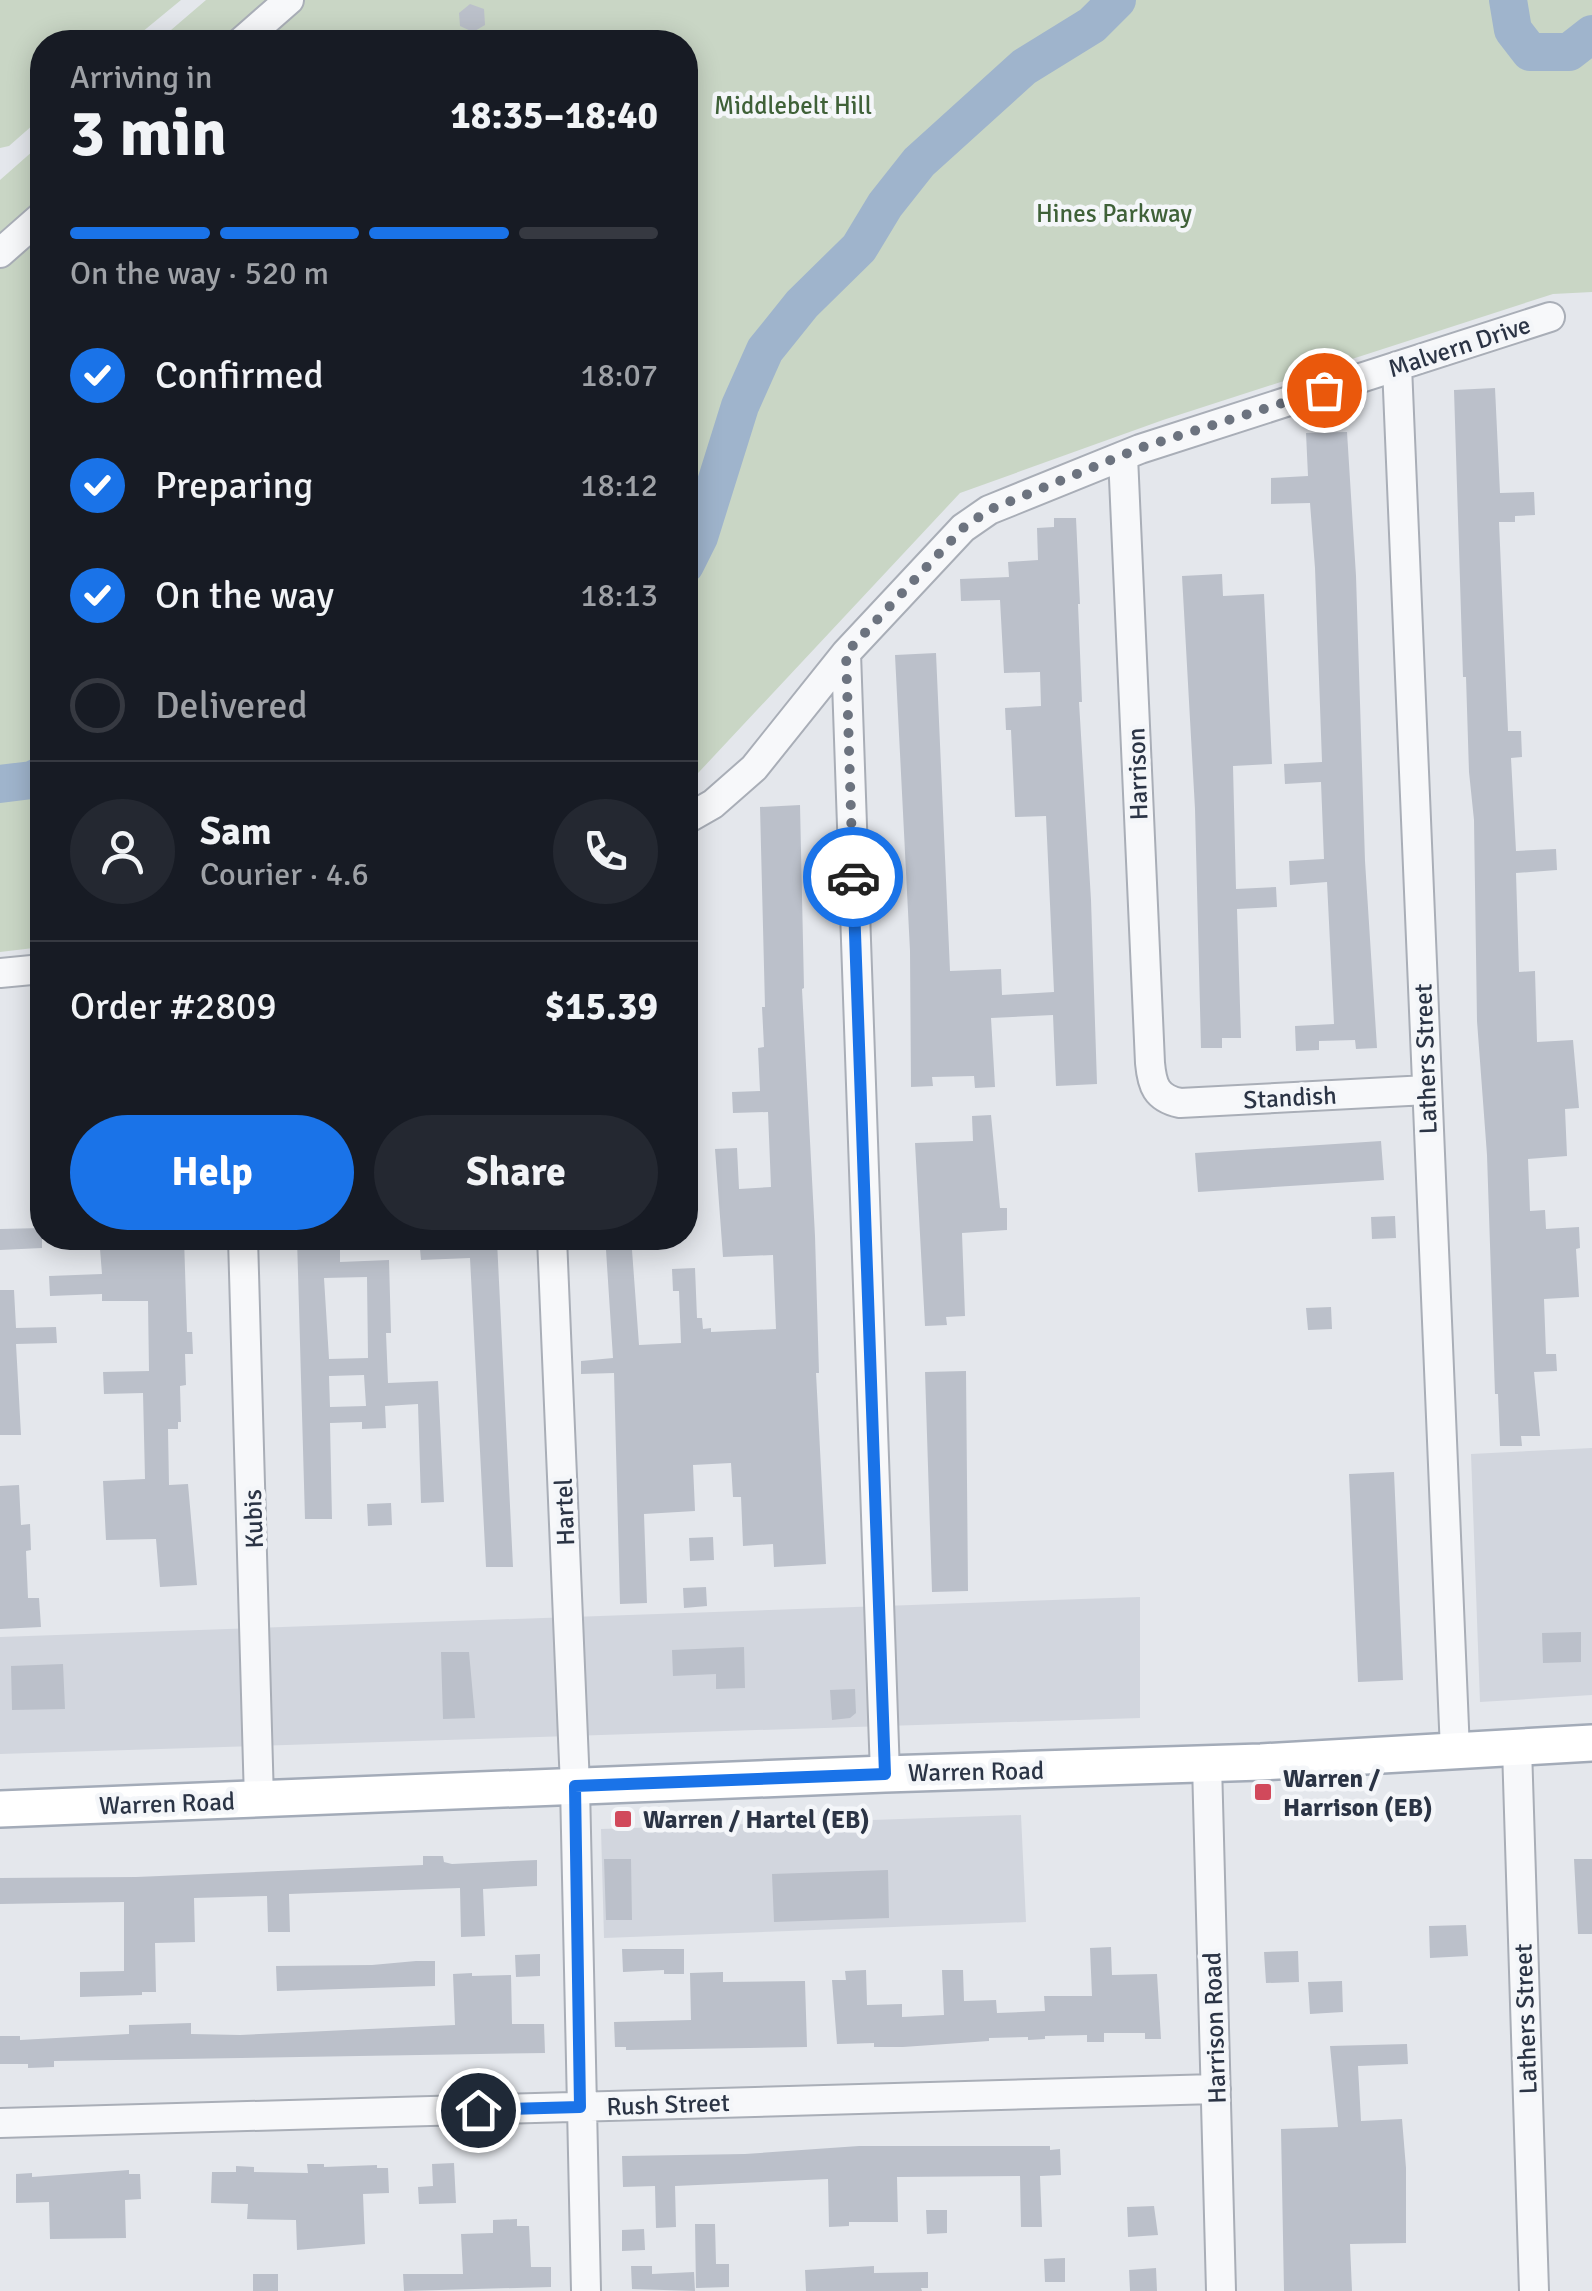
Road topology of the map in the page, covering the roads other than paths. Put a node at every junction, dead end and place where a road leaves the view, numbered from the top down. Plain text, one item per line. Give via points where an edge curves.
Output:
1 (289, 0) edge
2 (254, 30) edge
3 (30, 227) edge
4 (0, 253) edge
5 (1550, 317) dead end
6 (1397, 366) junction
7 (1122, 456) junction
8 (846, 653) junction
9 (698, 813) edge
10 (30, 970) edge
11 (0, 973) edge
12 (1426, 1090) junction
13 (1156, 1092) joint
14 (243, 1250) edge
15 (553, 1250) edge
16 (1592, 1744) edge
17 (1517, 1748) junction
18 (1456, 1751) junction
19 (1206, 1764) junction
20 (885, 1774) junction
21 (575, 1786) junction
22 (259, 1800) junction
23 (0, 1809) edge
24 (1216, 2089) junction
25 (580, 2107) junction
26 (0, 2122) edge
27 (586, 2291) edge
28 (1221, 2291) edge
29 (1534, 2291) edge

1 - 2 street
3 - 4 street
5 - 6 street, Malvern Drive
6 - 7 street, Malvern Drive
6 - 12 street, Lathers Street
7 - 8 street, Malvern Drive via 989,510 963,528
7 - 13 street, Harrison
8 - 9 street, Malvern Drive via 754,768
8 - 20 street
10 - 11 street
12 - 13 street, Standish via 1180,1103
12 - 18 street, Lathers Street
14 - 22 street, Kubis
15 - 21 street, Hartel
16 - 17 main road, Warren Road
17 - 18 main road, Warren Road
17 - 29 street, Lathers Street
18 - 19 main road, Warren Road
19 - 20 main road, Warren Road
19 - 24 street, Harrison Road
20 - 21 main road, Warren Road
21 - 22 main road, Warren Road
21 - 25 street, Hartel
22 - 23 main road, Warren Road
24 - 25 street, Rush Street
24 - 28 street, Harrison Road
25 - 26 street, Rush Street
25 - 27 street, Hartel

